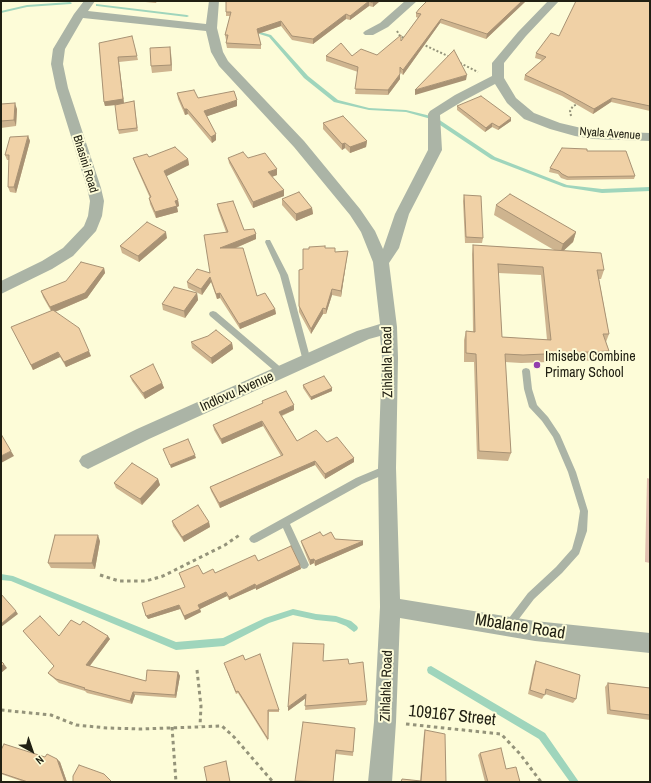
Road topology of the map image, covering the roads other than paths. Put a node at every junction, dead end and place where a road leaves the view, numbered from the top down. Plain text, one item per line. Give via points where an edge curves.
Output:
1 (90, 1) edge
2 (214, 1) edge
3 (412, 1) edge
4 (554, 1) edge
5 (80, 14) junction
6 (210, 28) junction
7 (369, 33) dead end
8 (498, 76) junction
9 (650, 137) edge
10 (268, 242) dead end
11 (381, 262) junction
12 (1, 288) edge
13 (213, 314) dead end
14 (389, 327) junction
15 (307, 360) junction
16 (526, 371) dead end
17 (280, 372) junction
18 (88, 460) dead end
19 (387, 468) junction
20 (285, 523) junction
21 (254, 539) dead end
22 (304, 565) dead end
23 (390, 608) junction
24 (508, 626) junction
25 (650, 643) edge
26 (380, 782) edge

1 - 5 street, Bhasini Road
2 - 6 street, Zihlahla Road
3 - 7 street via 384,25
4 - 8 street via 504,54 498,63
5 - 6 street
5 - 12 street, Bhasini Road via 59,48 57,64 62,88 94,188 97,202 95,216 91,228 68,252
6 - 11 street, Zihlahla Road via 223,63 299,144 355,212 368,231
8 - 9 street, Nyala Avenue via 511,100 529,116 575,132
8 - 11 street via 434,114 435,150 402,214 392,248
10 - 15 lane via 284,275
11 - 14 street, Zihlahla Road
13 - 17 lane
14 - 15 street, Indlovu Avenue via 363,335
14 - 19 street, Zihlahla Road
15 - 17 street, Indlovu Avenue
16 - 24 lane via 533,407 556,435 572,472 584,511 582,532 576,551 550,580 531,596
17 - 18 street, Indlovu Avenue
19 - 20 lane via 358,481
19 - 23 street, Zihlahla Road
20 - 21 lane
20 - 22 lane
23 - 24 street, Mbalane Road
23 - 26 street, Zihlahla Road
24 - 25 street, Mbalane Road

